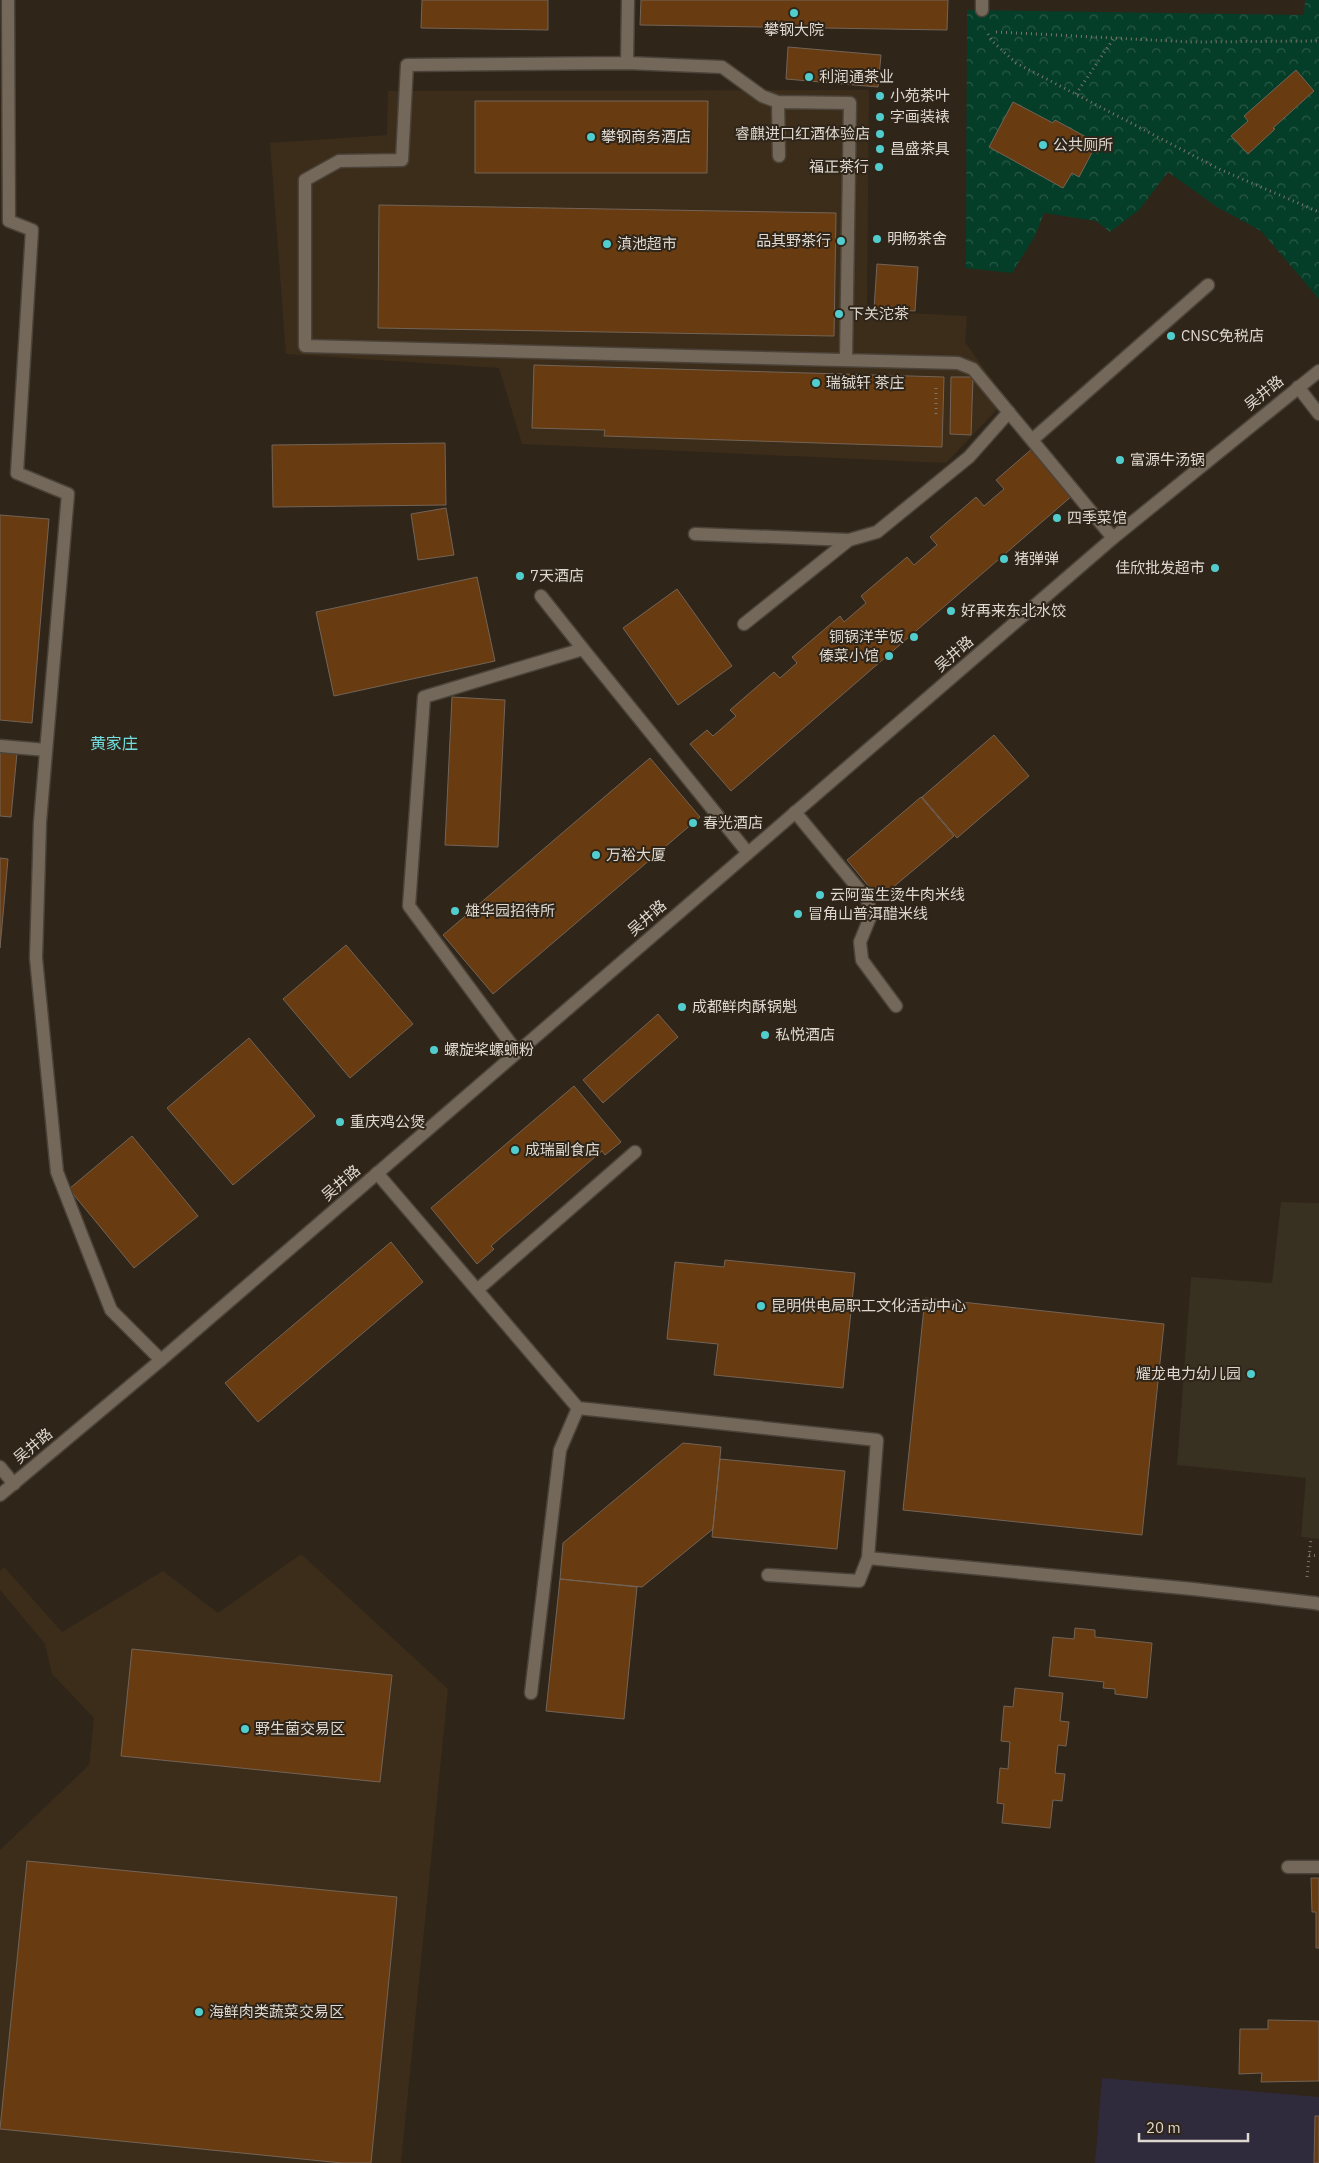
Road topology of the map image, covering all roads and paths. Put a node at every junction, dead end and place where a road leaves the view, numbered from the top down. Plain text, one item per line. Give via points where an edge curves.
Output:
1 (8, 0) edge
2 (628, 0) edge
3 (1114, 38) junction
4 (1319, 41) edge
5 (627, 63) junction
6 (1076, 94) junction
7 (778, 102) junction
8 (779, 156) dead end
9 (1319, 212) edge
10 (1208, 285) dead end
11 (846, 359) junction
12 (1319, 371) edge
13 (936, 386) dead end
14 (1298, 386) junction
15 (1009, 412) junction
16 (1319, 414) edge
17 (936, 415) dead end
18 (1032, 440) junction
19 (695, 534) dead end
20 (1113, 538) junction
21 (849, 540) junction
22 (542, 596) dead end
23 (744, 624) dead end
24 (583, 649) junction
25 (0, 746) edge
26 (46, 750) junction
27 (795, 812) junction
28 (748, 853) junction
29 (896, 1006) dead end
30 (517, 1052) junction
31 (635, 1152) dead end
32 (377, 1173) junction
33 (477, 1290) junction
34 (161, 1360) junction
35 (578, 1408) junction
36 (0, 1467) edge
37 (14, 1484) junction
38 (0, 1495) edge
39 (1311, 1538) dead end
40 (1310, 1555) junction
41 (1319, 1556) edge
42 (868, 1558) junction
43 (768, 1575) dead end
44 (1301, 1602) junction
45 (1317, 1604) edge
46 (530, 1693) dead end
47 (1288, 1867) dead end
48 (1319, 1867) edge

1 - 26 street via 9,221 32,230 17,473 68,494
2 - 5 street
3 - 4 path via 1192,42
3 - 6 path
3 - 6 path via 986,31 1016,63
5 - 7 street via 722,67 762,96
5 - 11 street via 407,65 402,160 339,161 304,180 305,346
6 - 9 path via 1219,169
7 - 8 street
7 - 11 street via 850,103 841,275
10 - 18 street
11 - 15 street via 958,363 973,369
12 - 14 street, 吴井路
13 - 17 path
14 - 16 street
14 - 20 street, 吴井路
15 - 18 street
15 - 21 street via 969,457 878,532
18 - 20 street
19 - 21 street
20 - 27 street, 吴井路
21 - 23 street
22 - 24 street
24 - 28 street
24 - 30 street via 424,697 410,906
25 - 26 street
26 - 34 street via 40,822 36,958 57,1172 111,1310
27 - 28 street, 吴井路
27 - 29 street via 867,899 870,915 860,942 862,960
28 - 30 street, 吴井路
30 - 32 street, 吴井路
31 - 33 street
32 - 33 street
32 - 34 street, 吴井路
33 - 35 street
34 - 37 street, 吴井路
35 - 42 street via 877,1440
35 - 46 street via 560,1450
36 - 37 street
37 - 38 street, 吴井路
39 - 40 path
40 - 41 path
40 - 44 path
42 - 43 street via 859,1582
42 - 44 street
44 - 45 street
47 - 48 street

